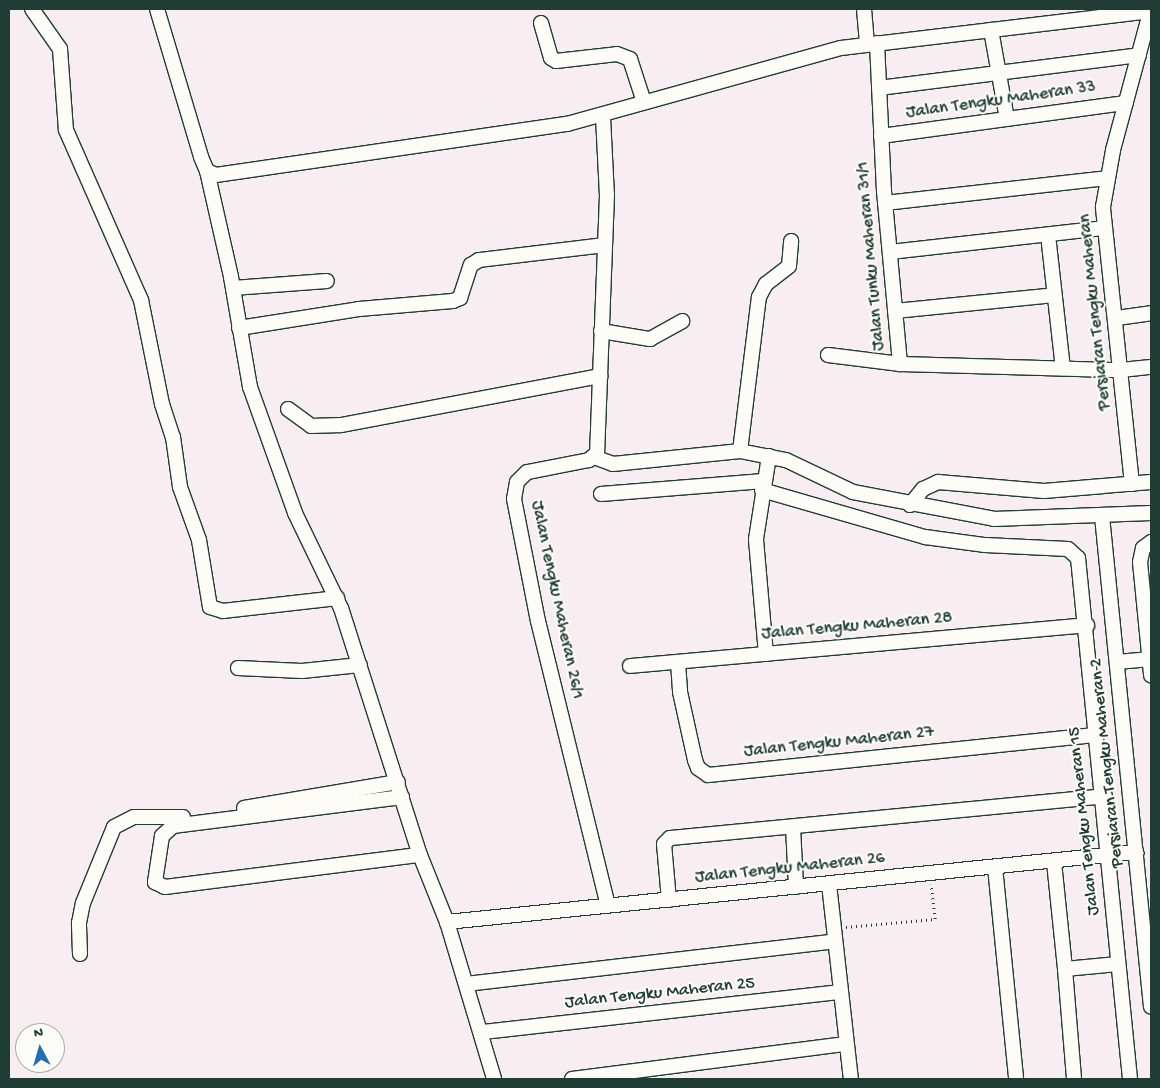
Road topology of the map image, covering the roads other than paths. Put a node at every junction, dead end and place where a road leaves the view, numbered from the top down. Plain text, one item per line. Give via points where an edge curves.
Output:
1 (32, 9) edge
2 (157, 9) edge
3 (864, 9) edge
4 (1151, 16) edge
5 (541, 22) dead end
6 (991, 30) junction
7 (872, 44) junction
8 (1138, 55) junction
9 (1000, 73) junction
10 (879, 88) junction
11 (644, 102) junction
12 (1126, 103) junction
13 (603, 117) junction
14 (1007, 119) junction
15 (881, 136) junction
16 (207, 171) junction
17 (1107, 178) junction
18 (885, 203) junction
19 (1103, 228) junction
20 (1048, 235) junction
21 (791, 241) dead end
22 (604, 245) junction
23 (890, 252) junction
24 (327, 281) dead end
25 (233, 288) junction
26 (1054, 296) junction
27 (895, 311) junction
28 (1151, 314) edge
29 (1117, 318) junction
30 (682, 321) dead end
31 (239, 328) junction
32 (601, 331) junction
33 (828, 355) dead end
34 (900, 364) junction
35 (1151, 367) edge
36 (1063, 368) junction
37 (1121, 370) junction
38 (600, 376) junction
39 (288, 409) dead end
40 (740, 451) junction
41 (769, 456) junction
42 (594, 458) junction
43 (1151, 482) edge
44 (1132, 484) junction
45 (763, 485) junction
46 (601, 494) dead end
47 (910, 505) junction
48 (1151, 513) edge
49 (1102, 516) junction
50 (1151, 542) edge
51 (1147, 596) edge
52 (337, 598) junction
53 (1087, 625) junction
54 (766, 654) junction
55 (1151, 659) edge
56 (678, 662) junction
57 (1117, 662) junction
58 (360, 665) junction
59 (630, 666) dead end
60 (238, 668) dead end
61 (1151, 675) edge
62 (1095, 736) junction
63 (398, 782) junction
64 (1105, 796) junction
65 (402, 797) junction
66 (793, 827) junction
67 (1136, 852) junction
68 (420, 855) junction
69 (1108, 856) junction
70 (1054, 862) junction
71 (995, 868) junction
72 (829, 884) junction
73 (796, 887) junction
74 (669, 900) junction
75 (608, 906) junction
76 (447, 922) junction
77 (835, 941) junction
78 (80, 954) dead end
79 (1118, 964) junction
80 (1065, 969) junction
81 (466, 984) junction
82 (841, 992) junction
83 (1151, 1007) edge
84 (483, 1032) junction
85 (846, 1044) junction
86 (494, 1079) edge
87 (572, 1079) edge
88 (850, 1079) edge
89 (1016, 1079) edge
90 (1074, 1079) edge
91 (1130, 1079) edge

1 - 52 street via 60,49 66,130 141,300 162,404 173,437 180,487 199,540 210,608 223,611
2 - 16 street
3 - 7 street, Jalan Tunku Maheran 31/1
4 - 6 street
4 - 8 street, Persiaran Tengku Maheran
5 - 11 street via 550,58 556,61 617,54 630,59
6 - 7 street
6 - 9 street
7 - 10 street, Jalan Tunku Maheran 31/1
7 - 11 street via 741,73
8 - 9 street
8 - 12 street, Persiaran Tengku Maheran
9 - 10 street
9 - 14 street
10 - 15 street, Jalan Tunku Maheran 31/1
11 - 13 street
12 - 14 street, Jalan Tengku Maheran 33
12 - 17 street, Persiaran Tengku Maheran
13 - 16 street via 322,162 222,175
13 - 22 street via 607,195
14 - 15 street, Jalan Tengku Maheran 33
15 - 18 street, Jalan Tunku Maheran 31/1
16 - 25 street
17 - 18 street
17 - 19 street, Persiaran Tengku Maheran
18 - 23 street, Jalan Tunku Maheran 31/1
19 - 20 street
19 - 29 street, Persiaran Tengku Maheran
20 - 23 street
20 - 26 street
21 - 40 street via 789,266 766,284 759,297
22 - 31 street via 479,260 472,265 460,298 453,301 359,309
22 - 32 street
23 - 27 street, Jalan Tunku Maheran 31/1
24 - 25 street
25 - 31 street
26 - 27 street
26 - 36 street
27 - 34 street, Jalan Tunku Maheran 31/1
28 - 29 street
29 - 37 street, Persiaran Tengku Maheran
30 - 32 street via 650,338
31 - 52 street via 250,387 274,458 295,514
32 - 38 street
33 - 34 street
34 - 36 street, Jalan Tunku Maheran 31/1
35 - 37 street, Jalan Tunku Maheran 31/1
36 - 37 street, Jalan Tunku Maheran 31/1
37 - 44 street, Persiaran Tengku Maheran
38 - 39 street via 332,426 311,426
38 - 42 street via 599,445
40 - 41 street
40 - 42 street via 613,464
41 - 45 street
41 - 47 street via 807,468 853,492
42 - 75 street, Jalan Tengku Maheran 26/1 via 527,472 517,482 514,499 538,621
43 - 44 street
44 - 47 street via 1007,490 938,482 923,489
45 - 46 street
45 - 53 street, Jalan Tengku Maheran 15 via 926,537 985,545 1068,548 1078,558
45 - 54 street via 756,539
47 - 49 street via 994,519
48 - 49 street
49 - 57 street, Persiaran Tengku Maheran 2
50 - 51 street via 1140,554
51 - 55 street
52 - 58 street
53 - 54 street, Jalan Tengku Maheran 28
53 - 62 street, Jalan Tengku Maheran 15
54 - 56 street, Jalan Tengku Maheran 28
55 - 57 street
55 - 61 street
56 - 59 street, Jalan Tengku Maheran 28
56 - 62 street, Jalan Tengku Maheran 27 via 680,692 695,760 698,768 708,775
57 - 67 street, Persiaran Tengku Maheran 2
58 - 60 street via 302,672
58 - 63 street
62 - 64 street, Jalan Tengku Maheran 15
63 - 65 street
63 - 78 street via 189,817 134,817 120,822 83,903 79,923
64 - 66 street
64 - 69 street, Jalan Tengku Maheran 15
65 - 68 street
65 - 68 street via 173,826 162,836 155,882 164,887
66 - 73 street
66 - 74 street via 666,840
67 - 69 street, Jalan Tengku Maheran 26
67 - 83 street, Persiaran Tengku Maheran 2
68 - 76 street
69 - 70 street, Jalan Tengku Maheran 26
69 - 79 street, Jalan Tengku Maheran 15
70 - 71 street, Jalan Tengku Maheran 26
70 - 80 street
71 - 72 street, Jalan Tengku Maheran 26
71 - 89 street
72 - 73 street, Jalan Tengku Maheran 26
72 - 77 street
73 - 74 street, Jalan Tengku Maheran 26
74 - 75 street, Jalan Tengku Maheran 26
75 - 76 street, Jalan Tengku Maheran 26
76 - 81 street
77 - 81 street
77 - 82 street
79 - 80 street
79 - 91 street, Jalan Tengku Maheran 15
80 - 90 street
81 - 84 street
82 - 84 street, Jalan Tengku Maheran 25
82 - 85 street
84 - 86 street
85 - 87 street
85 - 88 street

